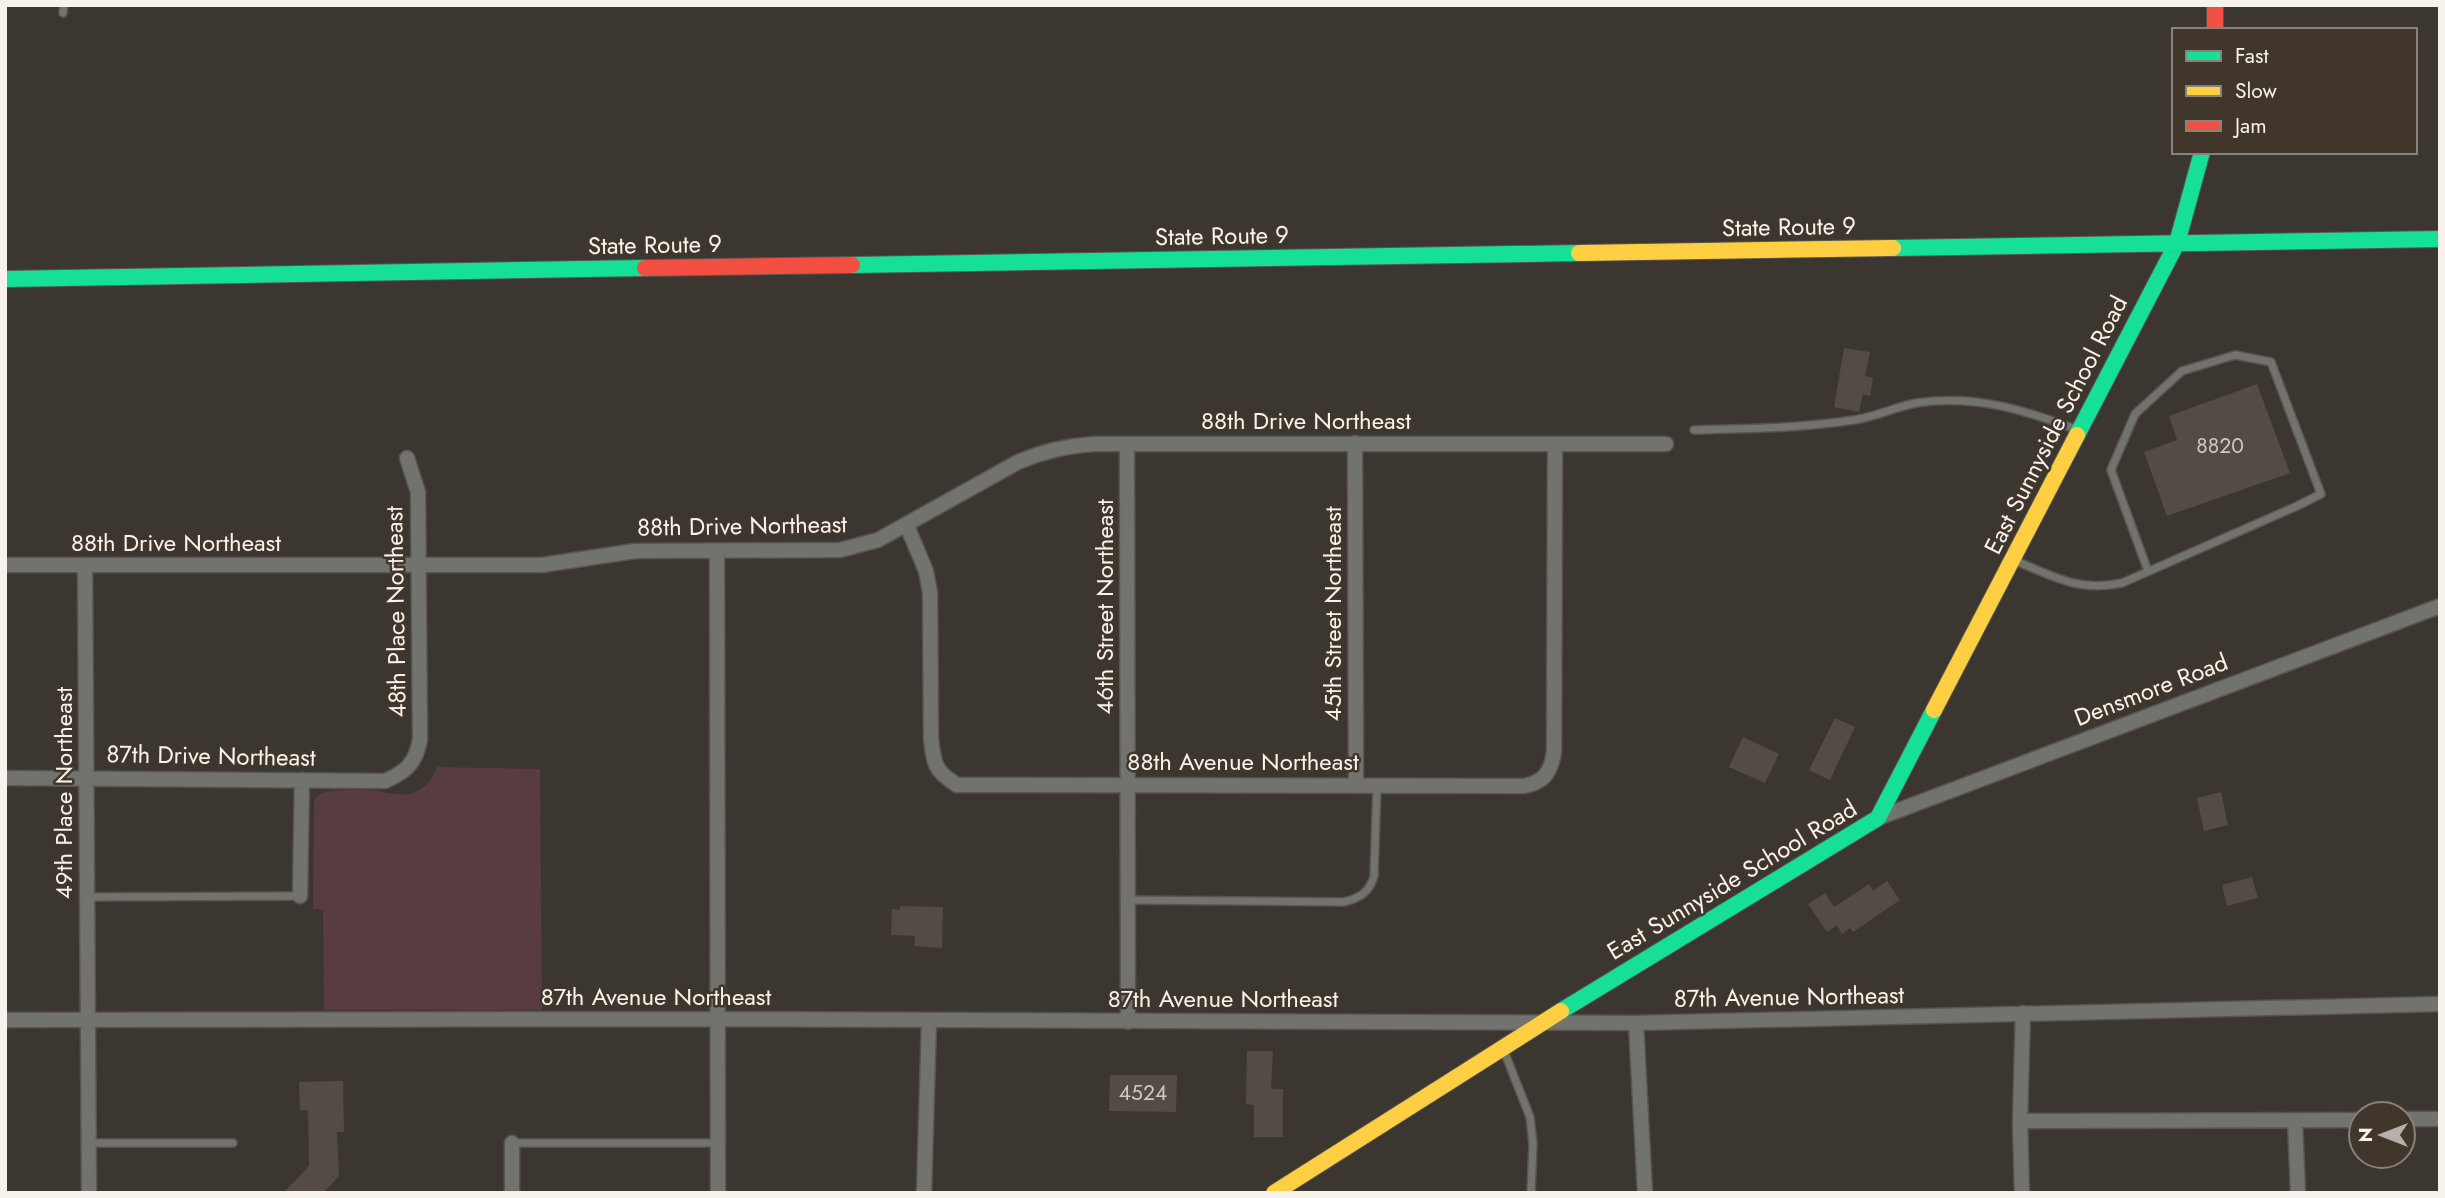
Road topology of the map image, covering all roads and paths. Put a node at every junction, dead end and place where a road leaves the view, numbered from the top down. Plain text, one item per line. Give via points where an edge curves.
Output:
1 (2215, 5) edge
2 (2215, 28) edge
3 (2201, 154) edge
4 (2440, 239) edge
5 (2176, 243) junction
6 (5, 279) edge
7 (1693, 430) dead end
8 (2079, 430) junction
9 (1355, 443) junction
10 (1127, 444) junction
11 (1555, 444) junction
12 (1666, 444) dead end
13 (407, 458) dead end
14 (907, 526) junction
15 (718, 551) junction
16 (2012, 559) junction
17 (5, 565) edge
18 (85, 565) junction
19 (419, 566) junction
20 (2148, 571) junction
21 (2440, 606) edge
22 (411, 766) joint
23 (87, 777) junction
24 (5, 778) edge
25 (302, 780) junction
26 (1128, 785) junction
27 (1356, 785) junction
28 (1377, 785) junction
29 (1878, 818) junction
30 (300, 896) joint
31 (88, 897) junction
32 (1128, 900) junction
33 (2440, 1004) edge
34 (2024, 1013) junction
35 (718, 1019) junction
36 (5, 1020) edge
37 (87, 1020) junction
38 (929, 1021) junction
39 (1128, 1022) junction
40 (1544, 1022) junction
41 (1636, 1023) junction
42 (1503, 1047) junction
43 (2417, 1119) edge
44 (2440, 1119) edge
45 (2347, 1120) edge
46 (2020, 1121) junction
47 (2295, 1121) junction
48 (88, 1143) junction
49 (233, 1143) dead end
50 (512, 1143) joint
51 (718, 1143) junction
52 (89, 1193) edge
53 (512, 1193) edge
54 (718, 1193) edge
55 (924, 1193) edge
56 (1274, 1193) edge
57 (1531, 1193) edge
58 (1645, 1193) edge
59 (2022, 1193) edge
60 (2298, 1193) edge

1 - 2 main road
3 - 5 main road, East Sunnyside School Road
4 - 5 main road, State Route 9
5 - 6 main road, State Route 9
5 - 8 main road, East Sunnyside School Road
7 - 8 lane via 1776,429 1856,420 1915,403 1954,400 1990,402
8 - 16 main road, East Sunnyside School Road
9 - 10 street, 88th Drive Northeast
9 - 11 street, 88th Drive Northeast
9 - 27 street, 45th Street Northeast
10 - 14 street, 88th Drive Northeast via 1064,446 1039,453
10 - 26 street, 46th Street Northeast
11 - 12 street, 88th Drive Northeast
11 - 28 street, 88th Avenue Northeast via 1552,766 1545,778 1522,786
13 - 19 street, 48th Place Northeast via 418,492
14 - 15 street, 88th Drive Northeast via 840,550
14 - 26 street, 88th Avenue Northeast via 930,593 931,739 933,763 942,775 957,785
15 - 19 street, 88th Drive Northeast via 635,551 542,565
15 - 35 street
16 - 20 lane via 2074,585 2102,587
16 - 29 main road, East Sunnyside School Road
17 - 18 street, 88th Drive Northeast
18 - 19 street, 88th Drive Northeast
18 - 23 street, 49th Place Northeast
19 - 22 street, 48th Place Northeast via 421,739
20 - 20 lane via 2321,494 2271,362 2235,355 2182,371 2135,414 2111,470
21 - 29 street, Densmore Road
22 - 25 street, 87th Drive Northeast via 385,781
23 - 24 street, 87th Drive Northeast
23 - 25 street, 87th Drive Northeast
23 - 31 street, 49th Place Northeast
25 - 30 street
26 - 27 street, 88th Avenue Northeast
26 - 32 street, 46th Street Northeast
27 - 28 street, 88th Avenue Northeast
28 - 32 lane via 1374,876 1371,886 1353,900
29 - 40 main road, East Sunnyside School Road
30 - 31 lane
31 - 37 street, 49th Place Northeast
32 - 39 street, 46th Street Northeast
33 - 34 street, 87th Avenue Northeast
34 - 41 street, 87th Avenue Northeast
34 - 46 street
35 - 37 street, 87th Avenue Northeast
35 - 38 street, 87th Avenue Northeast
35 - 51 street
36 - 37 street, 87th Avenue Northeast
37 - 48 street, 49th Place Northeast
38 - 39 street, 87th Avenue Northeast
38 - 55 street
39 - 40 street, 87th Avenue Northeast
40 - 41 street, 87th Avenue Northeast
40 - 42 main road, East Sunnyside School Road
41 - 58 street
42 - 56 main road, East Sunnyside School Road
42 - 57 lane via 1530,1117
43 - 44 street
45 - 47 street
46 - 47 street
46 - 59 street
47 - 60 street
48 - 49 lane
48 - 52 street, 49th Place Northeast
50 - 51 lane
50 - 53 street
51 - 54 street

